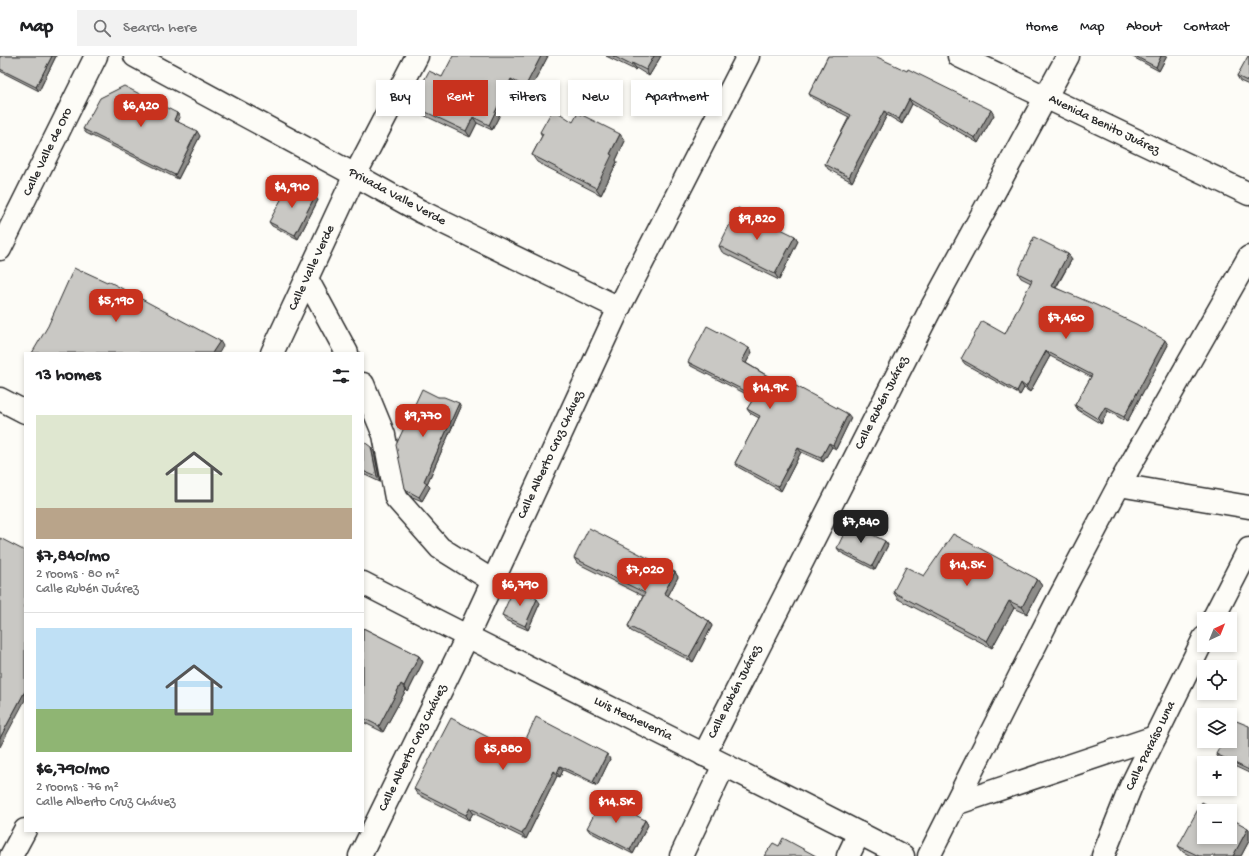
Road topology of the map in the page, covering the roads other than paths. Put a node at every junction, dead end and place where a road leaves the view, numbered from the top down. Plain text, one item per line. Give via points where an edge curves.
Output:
1 (96, 56) edge
2 (136, 56) edge
3 (417, 56) edge
4 (748, 56) edge
5 (959, 56) edge
6 (1068, 56) edge
7 (1046, 97) junction
8 (355, 175) junction
9 (1249, 194) edge
10 (0, 249) edge
11 (1249, 257) edge
12 (307, 279) junction
13 (619, 308) junction
14 (272, 352) edge
15 (346, 352) edge
16 (364, 386) edge
17 (0, 399) edge
18 (24, 411) edge
19 (1119, 485) junction
20 (1249, 507) edge
21 (1249, 549) edge
22 (494, 580) junction
23 (364, 584) edge
24 (1217, 612) edge
25 (467, 637) junction
26 (1197, 652) edge
27 (1155, 737) junction
28 (704, 755) junction
29 (724, 765) junction
30 (955, 804) junction
31 (24, 832) edge
32 (859, 833) junction
33 (12, 856) edge
34 (360, 856) edge
35 (681, 856) edge
36 (848, 856) edge
37 (903, 856) edge
38 (929, 856) edge
39 (1103, 856) edge

1 - 10 street, Calle Valle de Oro
2 - 8 street, Privada Valle Verde
3 - 8 street, Calle Valle Verde
4 - 13 street, Calle Alberto Cruz Chávez
5 - 7 street, Avenida Benito Juárez
6 - 7 street, Calle Rubén Juárez
7 - 9 street, Avenida Benito Juárez
7 - 28 street, Calle Rubén Juárez via 928,314
8 - 12 street, Calle Valle Verde
8 - 13 street, Privada Valle Verde via 420,211
11 - 19 street
12 - 14 street, Calle Valle Verde
12 - 15 street
13 - 22 street, Calle Alberto Cruz Chávez
16 - 22 street via 384,435 396,498 440,548
17 - 18 street
19 - 20 street
19 - 30 street via 1054,606
21 - 24 street
22 - 25 street, Calle Alberto Cruz Chávez
23 - 25 street, Luis Hecheverria
25 - 28 street, Luis Hecheverria
25 - 34 street, Calle Alberto Cruz Chávez
26 - 27 street, Calle Paraíso Luna
27 - 30 street
27 - 39 street, Calle Paraíso Luna via 1131,786
28 - 29 street, Luis Hecheverria
29 - 32 street, Luis Hecheverria
29 - 35 street
30 - 38 street
31 - 33 street
32 - 36 street
32 - 37 street, Luis Hecheverria

